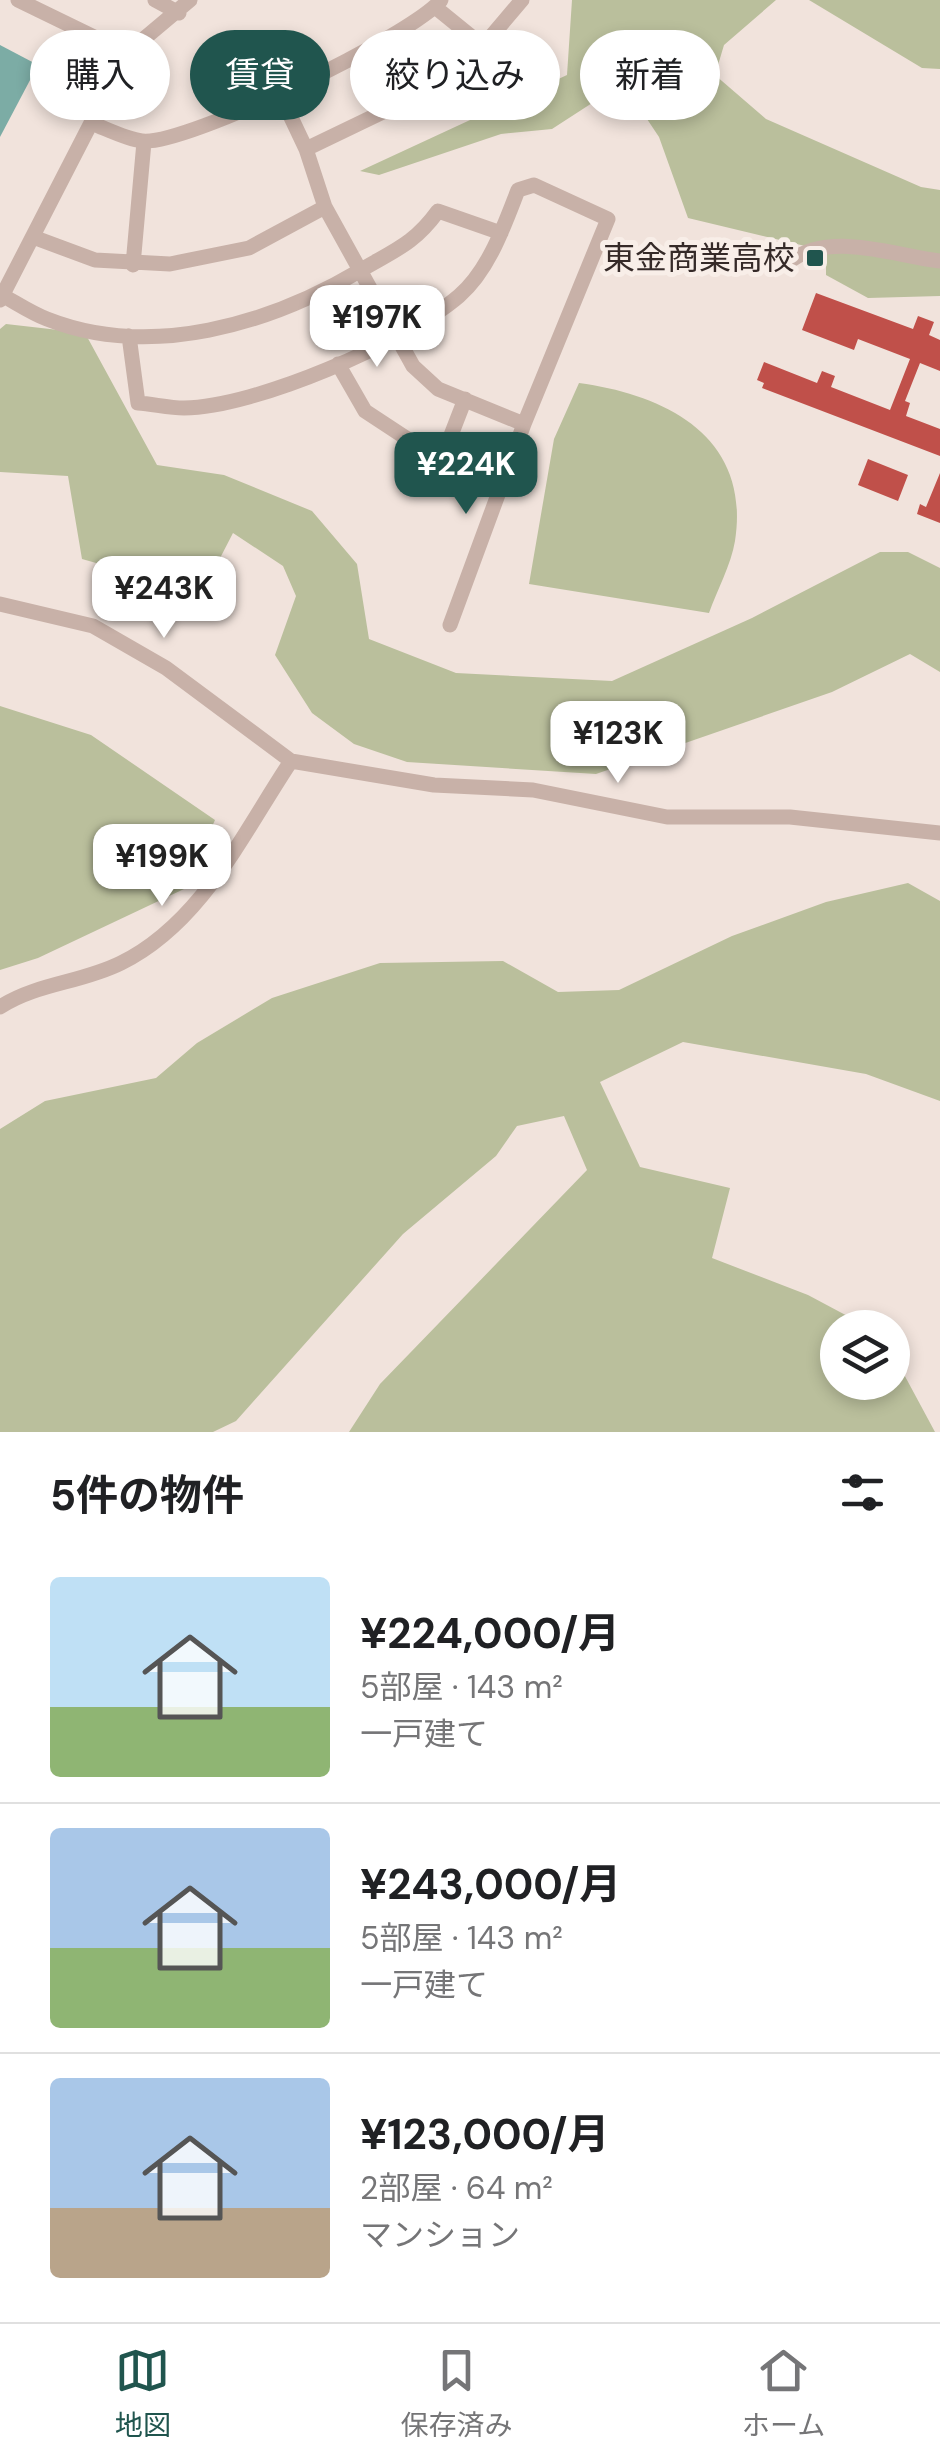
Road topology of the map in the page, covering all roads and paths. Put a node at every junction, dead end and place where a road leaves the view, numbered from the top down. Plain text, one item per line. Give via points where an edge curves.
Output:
1 (18, 0) edge
2 (155, 0) edge
3 (522, 0) edge
4 (438, 4) edge
5 (185, 6) edge
6 (80, 30) edge
7 (155, 30) edge
8 (466, 30) edge
9 (497, 30) edge
10 (330, 67) edge
11 (93, 120) edge
12 (224, 120) edge
13 (292, 120) edge
14 (367, 120) edge
15 (91, 123) junction
16 (144, 142) junction
17 (306, 150) junction
18 (326, 207) junction
19 (502, 232) junction
20 (33, 237) junction
21 (790, 261) dead end
22 (940, 261) edge
23 (133, 266) junction
24 (363, 269) junction
25 (1, 297) edge
26 (129, 336) junction
27 (398, 336) junction
28 (338, 364) junction
29 (464, 400) junction
30 (524, 424) junction
31 (0, 604) edge
32 (450, 625) dead end
33 (291, 761) junction
34 (940, 833) edge
35 (0, 1007) edge

1 - 6 street
2 - 5 street
3 - 9 street
4 - 8 street
4 - 10 street
5 - 7 street
11 - 15 street
12 - 16 street
13 - 17 street
14 - 17 street
15 - 16 street
15 - 20 street
16 - 23 street
17 - 18 street
18 - 23 street via 249,248
18 - 24 street
19 - 24 street via 438,211 417,239
19 - 27 street via 460,296
19 - 30 street via 518,190 534,185 608,219
20 - 23 street
20 - 25 street
21 - 22 street via 838,243
24 - 26 street via 218,331
24 - 27 street
25 - 26 street via 48,320
26 - 28 street via 138,403 185,408 265,392
27 - 28 street
27 - 29 street via 412,366 438,389
28 - 29 street via 365,411 441,461
29 - 30 street
30 - 32 street
31 - 33 street via 93,626 166,668
33 - 34 street via 434,785 533,790 667,817 790,817
33 - 35 street via 178,925 117,965 27,989

